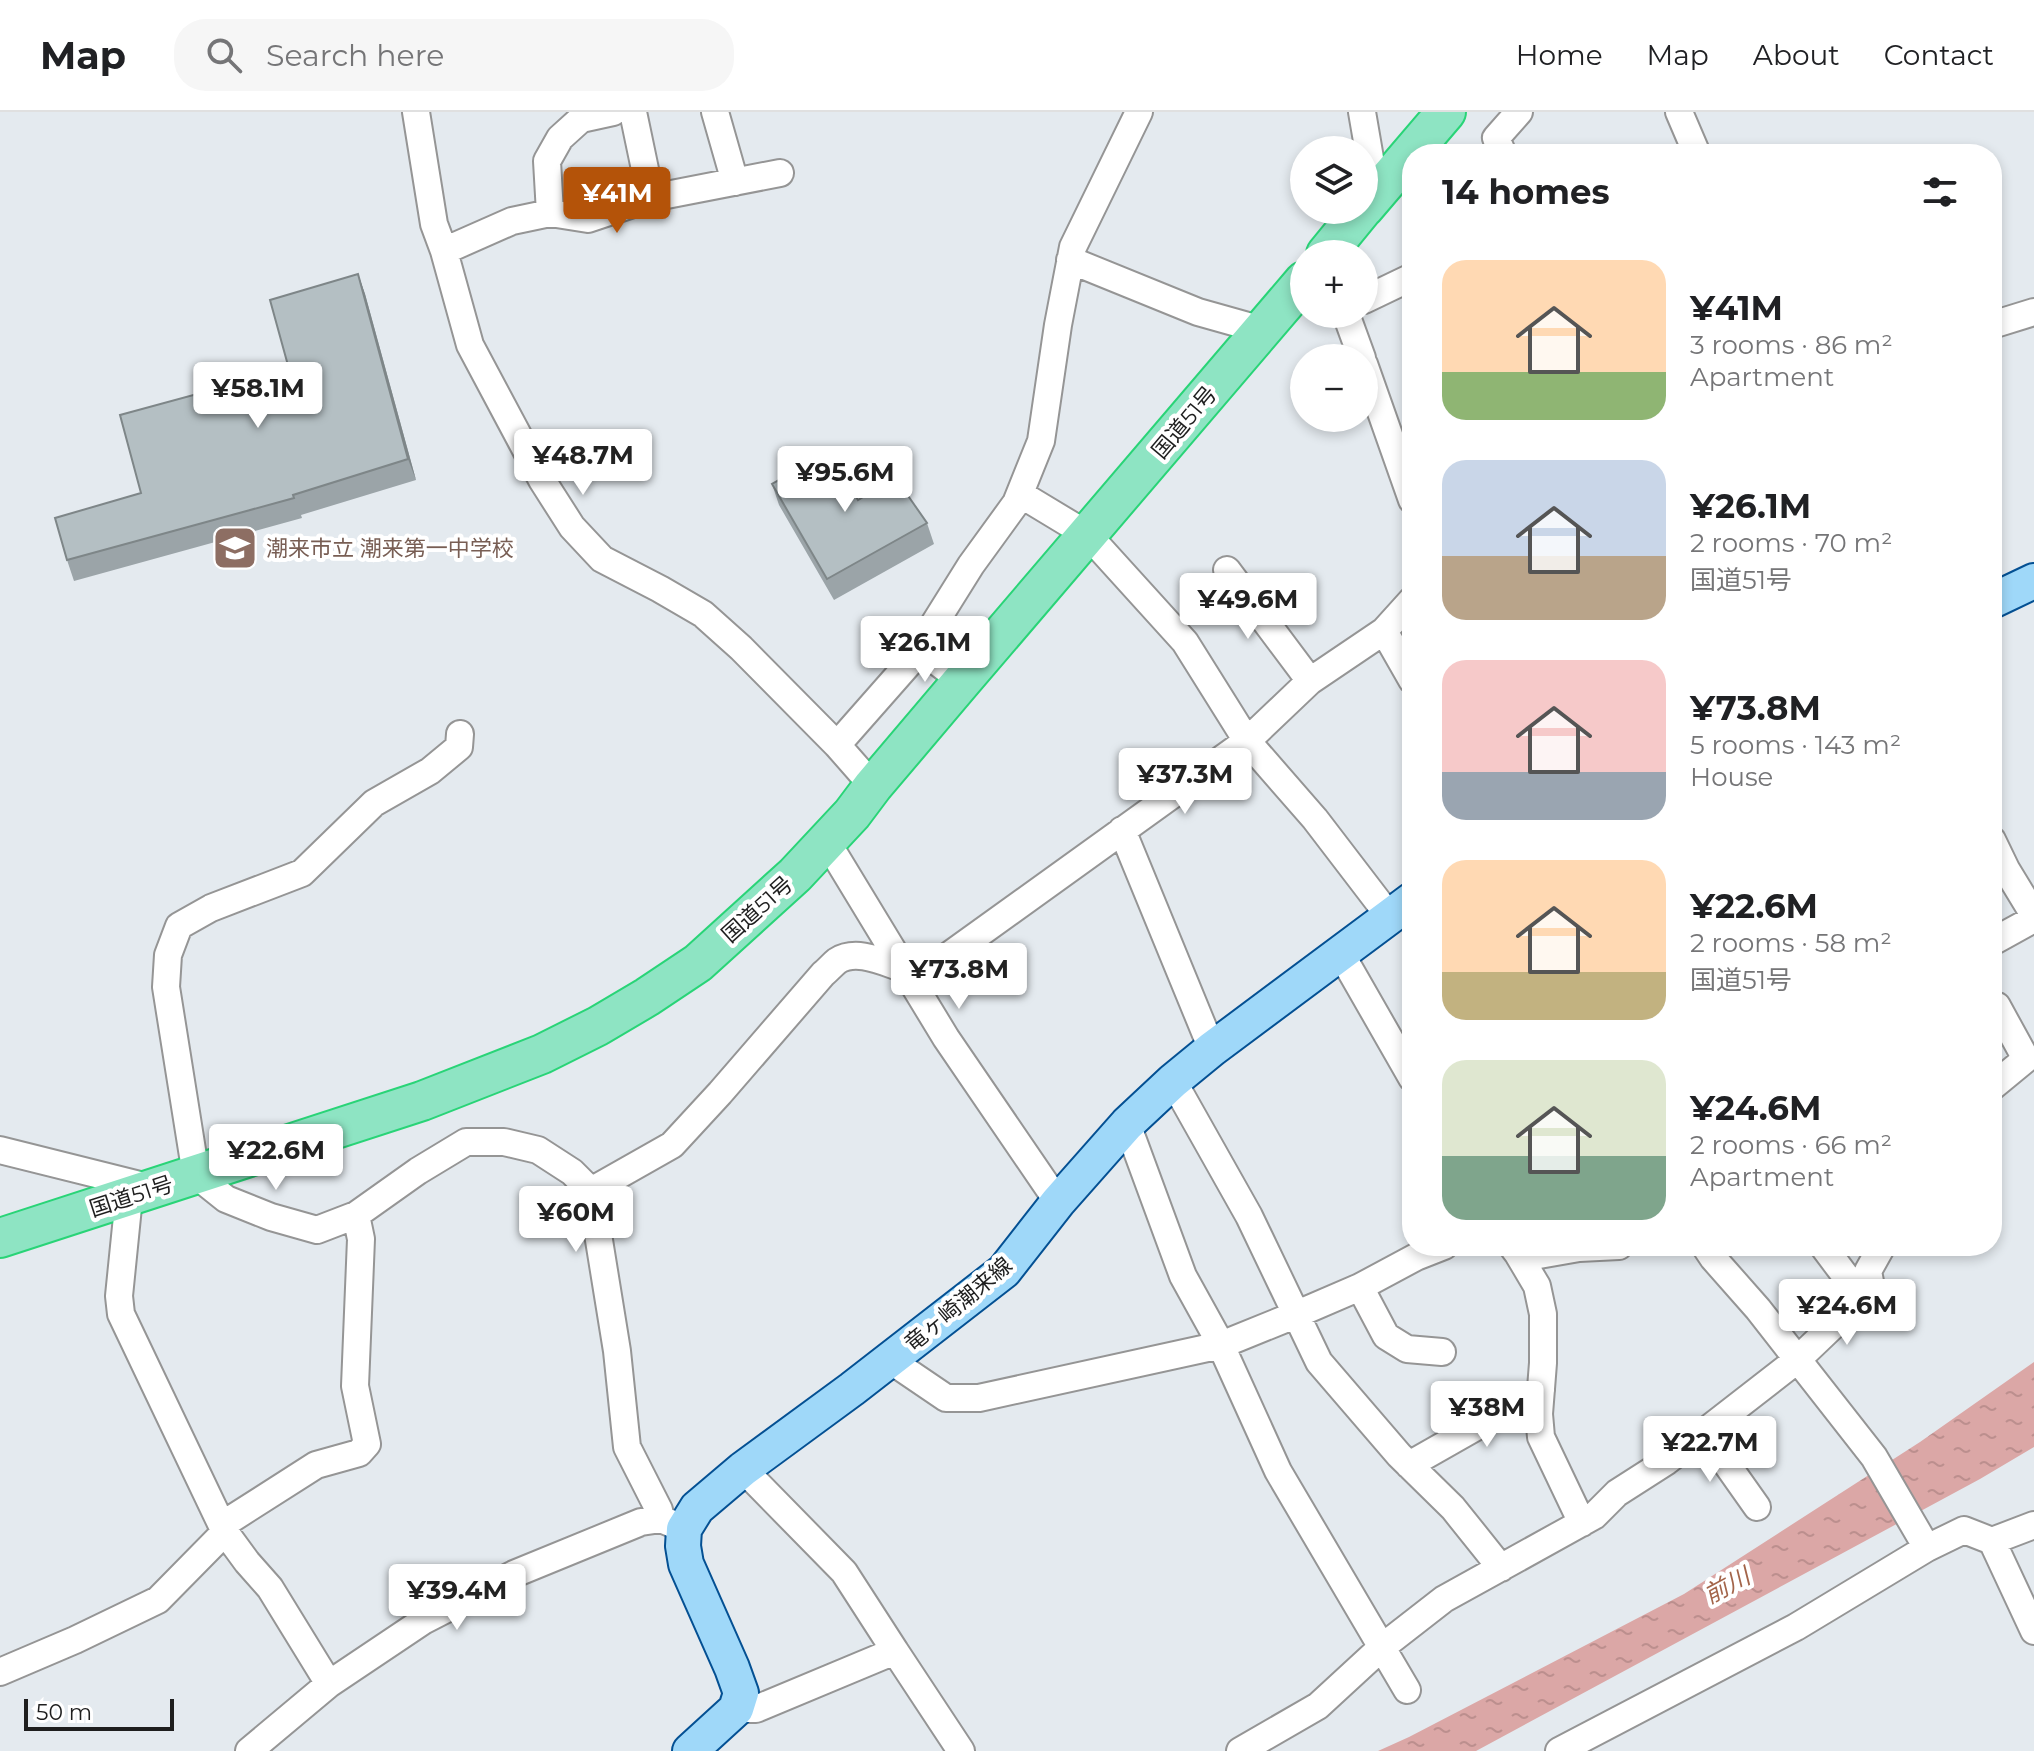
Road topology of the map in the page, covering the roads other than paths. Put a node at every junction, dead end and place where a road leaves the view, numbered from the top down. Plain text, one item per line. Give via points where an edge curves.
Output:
1 (416, 112) edge
2 (613, 112) edge
3 (633, 112) edge
4 (715, 112) edge
5 (1139, 112) edge
6 (1362, 112) edge
7 (1446, 112) edge
8 (1519, 112) edge
9 (1679, 112) edge
10 (1364, 136) edge
11 (1419, 144) edge
12 (1499, 144) edge
13 (1693, 144) edge
14 (1402, 163) edge
15 (780, 173) dead end
16 (735, 182) junction
17 (1378, 191) edge
18 (651, 198) junction
19 (550, 213) junction
20 (1351, 224) edge
21 (1338, 240) edge
22 (444, 251) junction
23 (1070, 260) junction
24 (1402, 282) edge
25 (1378, 293) edge
26 (1290, 297) edge
27 (2034, 312) edge
28 (2002, 322) edge
29 (1262, 330) junction
30 (1378, 404) edge
31 (1402, 472) edge
32 (1020, 494) junction
33 (1088, 535) junction
34 (1227, 570) dead end
35 (2034, 581) edge
36 (2002, 596) edge
37 (1402, 611) edge
38 (1384, 631) junction
39 (919, 648) junction
40 (1402, 662) edge
41 (962, 681) junction
42 (1310, 681) junction
43 (460, 734) dead end
44 (1247, 741) junction
45 (837, 745) junction
46 (873, 786) junction
47 (1122, 830) junction
48 (827, 842) junction
49 (2002, 861) edge
50 (1401, 909) edge
51 (2034, 917) edge
52 (2002, 936) edge
53 (1341, 954) junction
54 (909, 976) junction
55 (2002, 1015) edge
56 (1212, 1049) junction
57 (1402, 1061) edge
58 (2002, 1079) edge
59 (1173, 1081) junction
60 (1127, 1124) junction
61 (0, 1150) edge
62 (196, 1175) junction
63 (142, 1192) junction
64 (589, 1192) junction
65 (1058, 1202) junction
66 (356, 1215) junction
67 (0, 1238) edge
68 (1419, 1256) edge
69 (1519, 1256) edge
70 (1712, 1256) edge
71 (1830, 1256) edge
72 (1876, 1256) edge
73 (1360, 1287) junction
74 (1862, 1298) junction
75 (1295, 1315) junction
76 (1221, 1345) junction
77 (1442, 1352) dead end
78 (890, 1360) junction
79 (1797, 1360) junction
80 (1541, 1390) junction
81 (1704, 1432) junction
82 (1409, 1465) junction
83 (743, 1469) junction
84 (1757, 1507) dead end
85 (1582, 1523) junction
86 (672, 1524) junction
87 (2034, 1525) edge
88 (223, 1528) junction
89 (1992, 1541) junction
90 (1927, 1548) junction
91 (1501, 1568) junction
92 (2034, 1631) edge
93 (1381, 1648) junction
94 (895, 1651) junction
95 (0, 1672) edge
96 (329, 1684) junction
97 (1407, 1690) dead end
98 (736, 1709) junction
99 (249, 1751) edge
100 (690, 1751) edge
101 (961, 1751) edge
102 (1240, 1751) edge
103 (1559, 1751) edge

1 - 22 street via 434,224
2 - 19 street via 581,119 560,138 547,161
3 - 18 street
4 - 16 street
5 - 23 street
6 - 10 street
7 - 11 highway
8 - 12 street via 1496,138
9 - 13 street
14 - 17 highway
15 - 16 street
16 - 18 street
18 - 19 street via 588,219
19 - 22 street via 512,221
20 - 21 highway
22 - 45 street via 470,345 572,527 602,559 703,614
23 - 29 street via 1198,312
23 - 32 street via 1041,441
24 - 25 street
26 - 29 highway, 国道51号
27 - 28 street
29 - 33 highway, 国道51号
30 - 31 street
32 - 33 street
32 - 39 street
33 - 41 highway, 国道51号
33 - 44 street via 1185,642
34 - 42 street
35 - 36 main road
37 - 38 street
38 - 40 street
38 - 42 street
39 - 41 street
39 - 45 street
41 - 46 highway, 国道51号
42 - 44 street
43 - 62 street via 459,747 430,771 374,803 302,873 179,926 168,955 166,987
44 - 47 street
44 - 50 street
45 - 46 street
46 - 48 highway, 国道51号
47 - 54 street
47 - 56 street
48 - 54 street
48 - 62 highway, 国道51号 via 698,963 598,1026 422,1101
49 - 51 street
50 - 53 main road, 竜ヶ崎潮来線
51 - 52 street
53 - 56 main road, 竜ヶ崎潮来線
53 - 57 street
54 - 64 street via 869,957 838,960 672,1145
54 - 65 street
55 - 58 street via 2026,1059
56 - 59 main road, 竜ヶ崎潮来線
59 - 60 main road, 竜ヶ崎潮来線
59 - 75 street via 1249,1216
60 - 65 main road, 竜ヶ崎潮来線
60 - 76 street via 1183,1276
61 - 63 street
62 - 63 highway, 国道51号
62 - 66 street via 226,1199 317,1230
63 - 67 highway, 国道51号
63 - 88 street via 119,1296 121,1314
64 - 66 street via 572,1172 538,1150 504,1142 466,1142
64 - 86 street via 617,1351 627,1447 659,1510
65 - 78 main road, 竜ヶ崎潮来線 via 1004,1271
66 - 88 street via 361,1239 355,1386 367,1444 359,1453 316,1465
68 - 73 street
69 - 80 street via 1537,1286 1543,1314
70 - 79 street
71 - 74 street
72 - 74 street via 1868,1271 1871,1287
73 - 75 street
73 - 77 street via 1386,1336 1407,1349
74 - 79 street
75 - 76 street
75 - 82 street via 1319,1362
76 - 78 street via 979,1398 946,1398
76 - 93 street via 1278,1471
78 - 83 main road, 竜ヶ崎潮来線
79 - 81 street
79 - 90 street via 1874,1457
80 - 82 street
80 - 85 street via 1541,1437
81 - 84 street
81 - 85 street
82 - 91 street via 1453,1508
83 - 86 main road, 竜ヶ崎潮来線
83 - 94 street via 844,1572
85 - 91 street
86 - 96 street via 641,1522 514,1574 423,1621
86 - 98 main road via 741,1693
87 - 89 street
88 - 95 street via 158,1600
88 - 96 street via 270,1588
89 - 90 street via 1964,1530
89 - 92 street
90 - 103 street via 1796,1627
91 - 93 street via 1444,1599
93 - 97 street
93 - 102 street via 1318,1706
94 - 98 street via 756,1709
94 - 101 street
96 - 99 street
98 - 100 main road

